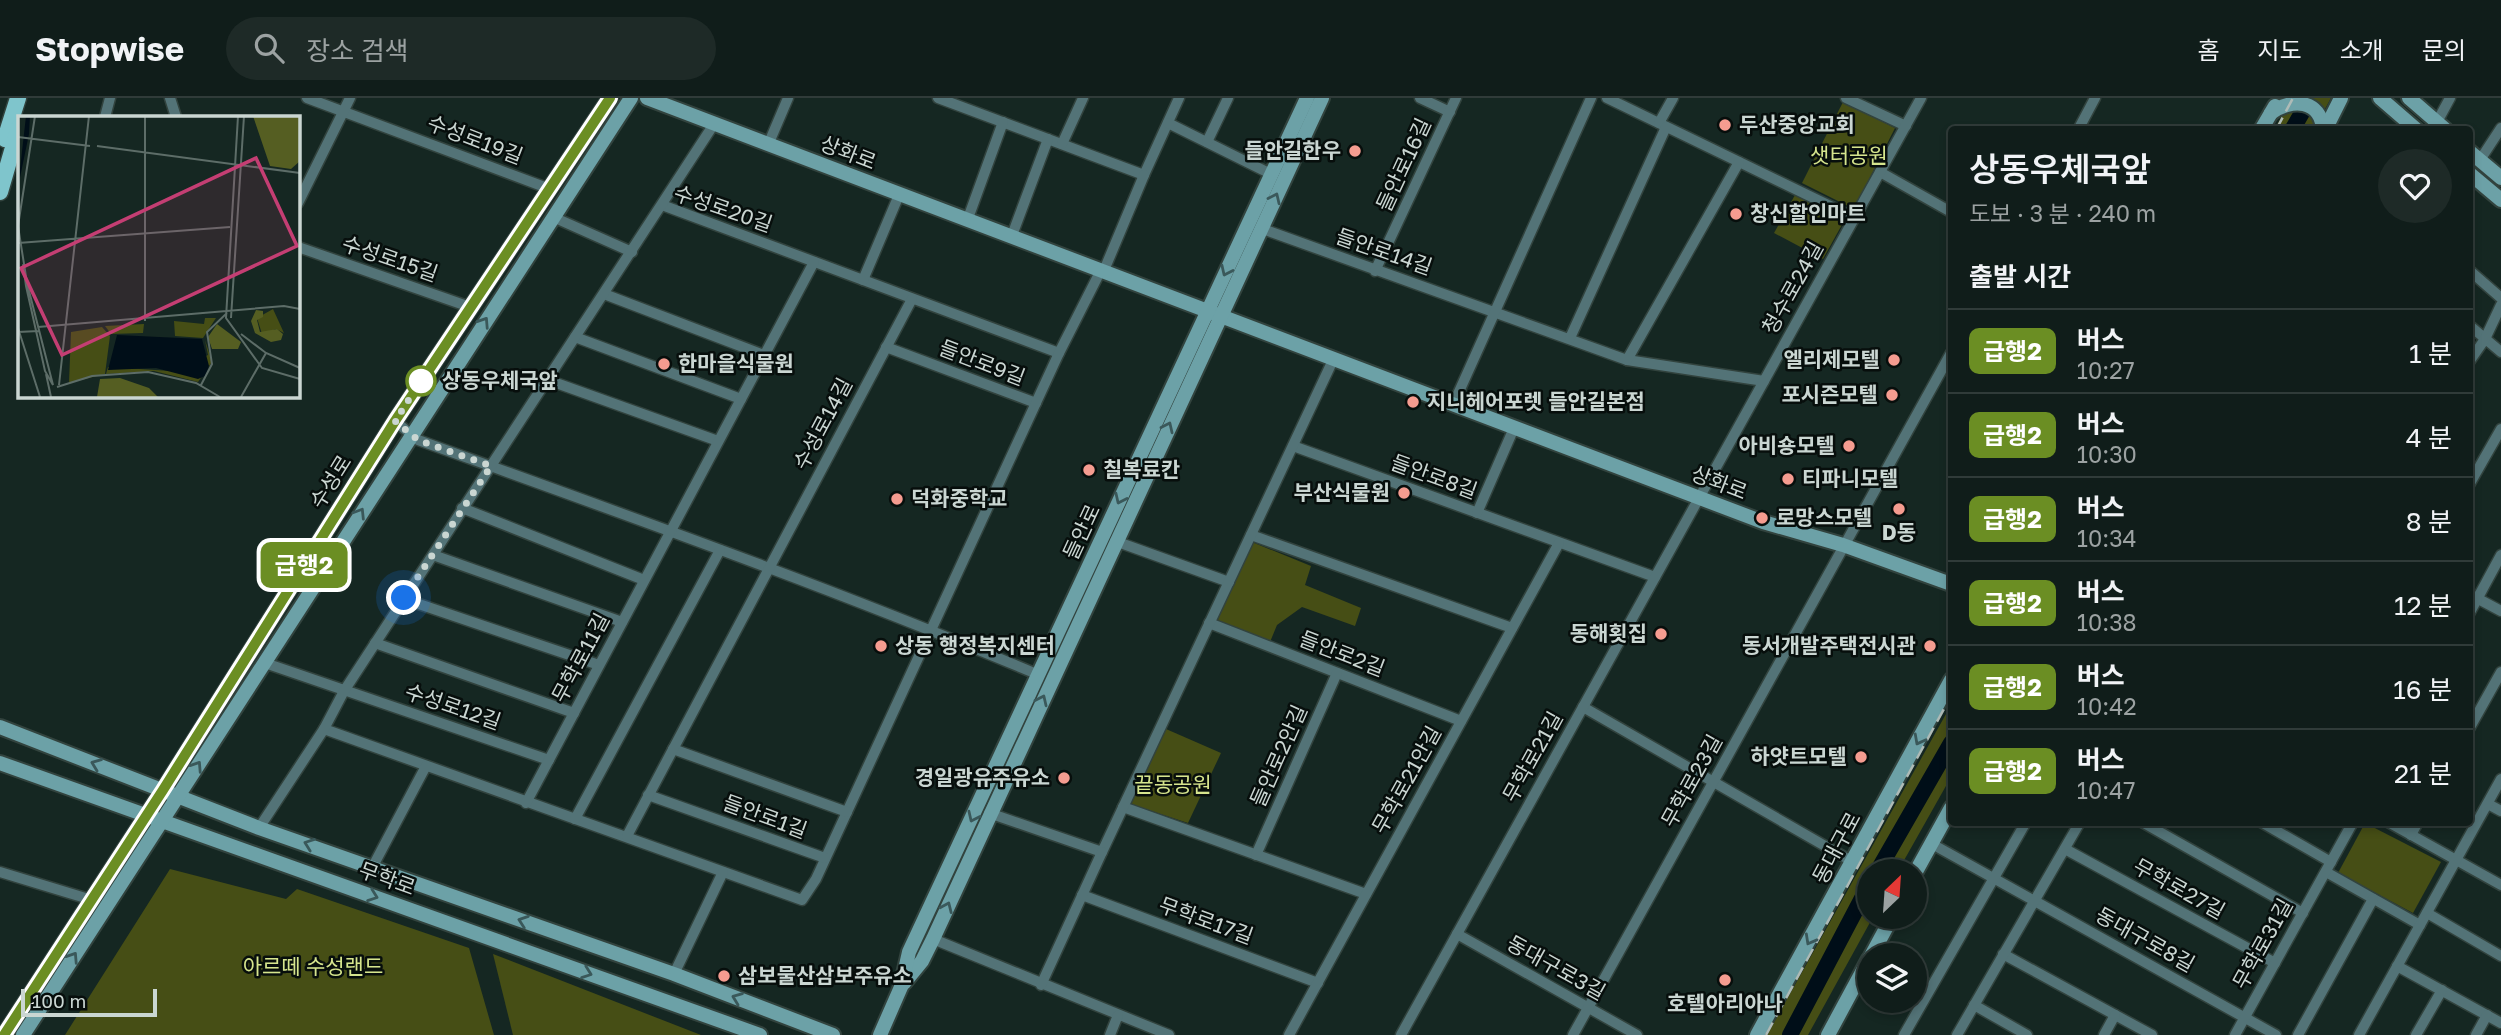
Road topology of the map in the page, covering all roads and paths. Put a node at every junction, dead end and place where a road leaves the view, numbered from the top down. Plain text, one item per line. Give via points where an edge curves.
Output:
1 (18, 98) edge
2 (28, 98) edge
3 (110, 98) edge
4 (170, 98) edge
5 (307, 98) edge
6 (350, 98) edge
7 (610, 98) edge
8 (631, 98) edge
9 (647, 98) edge
10 (788, 98) edge
11 (937, 98) edge
12 (1083, 98) edge
13 (1179, 98) edge
14 (1228, 98) edge
15 (1307, 98) edge
16 (1322, 98) edge
17 (1420, 98) edge
18 (1456, 98) edge
19 (1591, 98) edge
20 (1607, 98) edge
21 (1673, 98) edge
22 (1846, 98) edge
23 (1921, 98) edge
24 (2095, 98) edge
25 (2279, 98) edge
26 (2353, 98) edge
27 (2380, 98) edge
28 (2409, 98) edge
29 (2450, 98) edge
30 (2338, 104) edge
31 (344, 111) junction
32 (1450, 112) junction
33 (2272, 113) junction
34 (22, 116) edge
35 (105, 116) edge
36 (176, 116) edge
37 (1003, 122) junction
38 (1168, 123) junction
39 (714, 124) junction
40 (1662, 125) junction
41 (1906, 126) junction
42 (2080, 126) edge
43 (2264, 126) edge
44 (2323, 126) edge
45 (2326, 126) edge
46 (2412, 126) edge
47 (2442, 126) edge
48 (18, 130) edge
49 (2499, 135) edge
50 (1048, 139) junction
51 (1207, 142) junction
52 (1062, 144) junction
53 (768, 145) junction
54 (11, 151) edge
55 (2474, 155) edge
56 (1739, 162) junction
57 (1880, 172) junction
58 (1144, 174) junction
59 (1271, 174) junction
60 (2473, 176) edge
61 (2501, 178) edge
62 (550, 189) junction
63 (0, 192) edge
64 (899, 195) junction
65 (2501, 200) edge
66 (299, 201) edge
67 (662, 205) junction
68 (1948, 210) edge
69 (553, 218) junction
70 (1855, 218) junction
71 (967, 221) junction
72 (1261, 228) junction
73 (1011, 238) junction
74 (299, 247) edge
75 (632, 251) junction
76 (814, 262) junction
77 (1375, 271) junction
78 (1100, 272) junction
79 (2473, 274) edge
80 (863, 280) junction
81 (604, 294) junction
82 (2501, 298) edge
83 (912, 299) junction
84 (2501, 304) edge
85 (470, 307) junction
86 (1495, 311) junction
87 (1212, 315) junction
88 (2473, 328) edge
89 (575, 337) junction
90 (1570, 338) junction
91 (2485, 338) junction
92 (886, 347) junction
93 (2501, 352) edge
94 (1059, 354) junction
95 (764, 355) junction
96 (2473, 356) edge
97 (1948, 359) edge
98 (1333, 360) junction
99 (1627, 360) junction
100 (545, 379) junction
101 (1764, 381) junction
102 (741, 399) junction
103 (1036, 403) junction
104 (1452, 405) junction
105 (395, 421) junction
106 (1514, 428) junction
107 (2501, 429) edge
108 (411, 434) junction
109 (719, 441) junction
110 (1293, 446) junction
111 (491, 466) junction
112 (2473, 478) edge
113 (1699, 498) junction
114 (462, 508) junction
115 (1477, 513) junction
116 (671, 531) junction
117 (1251, 535) junction
118 (1115, 541) junction
119 (1559, 543) junction
120 (1843, 545) junction
121 (720, 550) junction
122 (433, 555) junction
123 (2501, 555) edge
124 (769, 568) junction
125 (1655, 578) junction
126 (644, 580) junction
127 (1229, 582) junction
128 (1948, 583) edge
129 (2473, 596) edge
130 (404, 598) junction
131 (2501, 611) edge
132 (622, 622) junction
133 (1209, 623) junction
134 (1512, 628) junction
135 (931, 629) junction
136 (375, 643) junction
137 (265, 663) junction
138 (599, 665) junction
139 (2501, 672) edge
140 (1337, 673) junction
141 (1039, 675) junction
142 (1948, 686) edge
143 (344, 691) junction
144 (1583, 707) junction
145 (574, 713) junction
146 (1461, 721) junction
147 (2473, 722) edge
148 (0, 727) edge
149 (324, 729) junction
150 (673, 749) junction
151 (548, 760) junction
152 (0, 763) edge
153 (426, 766) junction
154 (2501, 779) edge
155 (1712, 783) junction
156 (163, 790) junction
157 (648, 795) junction
158 (178, 796) junction
159 (526, 803) junction
160 (2488, 803) junction
161 (1123, 807) junction
162 (2501, 811) edge
163 (847, 812) junction
164 (989, 813) junction
165 (147, 814) junction
166 (1948, 814) edge
167 (575, 819) junction
168 (162, 820) junction
169 (2024, 826) edge
170 (2078, 826) edge
171 (2148, 826) edge
172 (2268, 826) edge
173 (2351, 826) edge
174 (2395, 826) edge
175 (2416, 826) edge
176 (259, 828) junction
177 (2411, 835) junction
178 (626, 836) junction
179 (1932, 844) junction
180 (2065, 849) junction
181 (1102, 852) junction
182 (1256, 855) junction
183 (825, 858) junction
184 (1924, 859) edge
185 (2456, 860) junction
186 (1853, 862) junction
187 (2331, 862) junction
188 (372, 868) junction
189 (0, 872) edge
190 (723, 872) junction
191 (2326, 872) junction
192 (1995, 878) junction
193 (2501, 885) edge
194 (1366, 894) junction
195 (1082, 895) junction
196 (2373, 899) junction
197 (92, 900) junction
198 (2034, 900) junction
199 (2303, 913) junction
200 (2427, 913) junction
201 (2420, 925) junction
202 (1457, 934) junction
203 (933, 939) junction
204 (2003, 954) junction
205 (2501, 954) edge
206 (2275, 963) junction
207 (2397, 966) junction
208 (674, 974) junction
209 (1857, 981) edge
210 (1318, 983) junction
211 (1041, 985) junction
212 (901, 986) junction
213 (2442, 990) junction
214 (1974, 1005) junction
215 (1588, 1008) junction
216 (1118, 1015) junction
217 (2115, 1015) junction
218 (2487, 1015) junction
219 (2245, 1018) junction
220 (2501, 1023) edge
221 (4, 1035) edge
222 (23, 1035) edge
223 (760, 1035) edge
224 (833, 1035) edge
225 (880, 1035) edge
226 (1110, 1035) edge
227 (1169, 1035) edge
228 (1289, 1035) edge
229 (1401, 1035) edge
230 (1573, 1035) edge
231 (1637, 1035) edge
232 (1757, 1035) edge
233 (1828, 1035) edge
234 (1904, 1035) edge
235 (1957, 1035) edge
236 (2028, 1035) edge
237 (2104, 1035) edge
238 (2152, 1035) edge
239 (2235, 1035) edge
240 (2276, 1035) edge
241 (2298, 1035) edge
242 (2359, 1035) edge
243 (2417, 1035) edge
244 (2476, 1035) edge

1 - 54 main road
2 - 34 main road
3 - 35 street
4 - 36 street
5 - 31 street, 수성로19길
6 - 31 street
7 - 62 main road, 수성로
8 - 69 main road, 수성로
9 - 39 main road, 상화로
10 - 53 street
11 - 37 street
12 - 52 street
13 - 38 street
14 - 51 street
15 - 59 main road, 들안로
72 -> 16 main road, 들안로
17 - 32 street, 들안로16길
18 - 32 street, 들안로16길
19 - 86 street
20 - 40 street
21 - 40 street
22 - 41 street
23 - 41 street, 청수로24길
24 - 42 street
25 - 33 main road
26 - 30 main road
27 - 46 main road
28 - 47 main road
29 - 47 street
30 - 45 main road
31 - 62 street, 수성로19길
31 - 66 street
32 - 77 street, 들안로16길
33 - 43 main road
33 - 44 main road via 2285,101 2304,100 2319,111
37 - 50 street
37 - 71 street
38 - 51 street
38 - 58 street
39 - 53 main road, 상화로
39 - 67 street
40 - 56 street
40 - 90 street
41 - 57 street, 청수로24길
48 - 54 main road
49 - 55 street
50 - 52 street
50 - 73 street
51 - 59 street
52 - 58 street
53 - 64 main road, 상화로
54 - 63 main road
55 - 61 main road
56 - 70 street
56 - 99 street
57 - 68 street
57 - 70 street, 청수로24길
58 - 78 street
59 -> 87 main road, 들안로
60 - 65 main road
62 - 85 main road, 수성로
64 - 71 main road, 상화로
64 - 80 street
67 - 75 street, 수성로20길
67 - 76 street, 수성로20길
69 - 75 street
108 -> 69 main road, 수성로
70 - 101 street, 청수로24길
71 - 73 main road, 상화로
72 - 77 street, 들안로14길
72 - 87 main road, 들안로
73 - 78 main road, 상화로
74 - 85 street, 수성로15길
75 - 81 street
76 - 80 street, 수성로20길
76 - 95 street
77 - 86 street, 들안로14길
78 - 87 main road, 상화로
78 - 94 street
79 - 82 street
80 - 83 street, 수성로20길
81 - 89 street
81 - 95 street
83 - 92 street, 수성로14길
83 - 94 street, 수성로20길
84 - 91 street
85 - 105 main road, 수성로
86 - 90 street, 들안로14길
86 - 104 street
87 - 98 main road, 상화로
118 -> 87 main road, 들안로
87 -> 141 main road, 들안로
88 - 91 street
89 - 100 street
89 - 102 street
90 - 99 street, 들안로14길
91 - 93 street
91 - 96 street
92 - 103 street, 들안로9길
92 - 124 street, 수성로14길
94 - 103 street
95 - 102 street
97 - 120 street, 무학로23길
98 - 104 main road, 상화로
98 - 110 street
99 - 101 street, 들안로14길
100 - 109 street
100 - 111 street
101 - 113 street, 청수로24길
102 - 109 street
103 - 135 street, 들안로9길
104 - 106 main road, 상화로
105 - 108 street
105 - 156 main road, 수성로
106 - 113 main road, 상화로
106 - 115 street
107 - 112 street
108 - 111 street
137 -> 108 main road, 수성로
109 - 116 street
110 - 115 street, 들안로8길
110 - 117 street
111 - 114 street
111 - 116 street
113 - 120 main road, 상화로
113 - 125 street, 무학로21길
114 - 122 street
114 - 126 street
115 - 119 street, 들안로8길
116 - 121 street
116 - 126 street, 무학로11길
117 - 127 street
117 - 134 street
118 - 127 street
164 -> 118 main road, 들안로
119 - 125 street, 들안로8길
119 - 134 street, 무학로21안길
120 - 128 main road, 상화로
120 - 155 street, 무학로23길
121 - 124 street
121 - 167 street
122 - 130 street
122 - 132 street
123 - 129 street
124 - 135 street
124 - 150 street
125 - 144 street, 무학로21길
126 - 132 street, 무학로11길
127 - 133 street
129 - 131 street
130 - 136 street
130 - 138 street
132 - 138 street, 무학로11길
133 - 140 street, 들안로2길
133 - 161 street
134 - 146 street, 무학로21안길
135 - 141 street
135 - 163 street, 들안로9길
136 - 143 street
136 - 145 street, 수성로12길
137 - 143 street, 수성로12길
158 -> 137 main road, 수성로
138 - 145 street, 무학로11길
139 - 147 street
140 - 146 street, 들안로2길
140 - 182 street, 들안로2안길
141 -> 212 main road, 들안로 via 909,952
142 -> 186 main road, 동대구로
143 - 149 street
143 - 151 street, 수성로12길
144 - 155 street
144 - 202 street, 무학로21길
145 - 151 street, 무학로11길
146 - 194 street, 무학로21안길
156 -> 148 main road, 무학로
149 - 153 street
149 - 176 street
150 - 157 street
150 - 163 street
151 - 159 street, 무학로11길
152 - 165 main road, 무학로
153 - 159 street
153 - 188 street, 무학로
154 - 160 street
155 - 186 street
155 - 215 street, 무학로23길
156 - 158 main road, 무학로
156 - 165 main road, 수성로
157 - 178 street
157 - 183 street, 들안로1길
158 - 168 main road, 수성로
158 - 176 main road, 무학로
159 - 167 street
160 - 162 street
160 - 185 street
161 - 181 street
161 - 182 street
163 - 183 street, 들안로9길
164 - 181 street
203 -> 164 main road, 들안로
165 - 168 main road, 무학로
165 - 197 main road, 수성로
166 - 179 main road
167 - 178 street
222 -> 168 main road, 수성로
168 -> 223 main road, 무학로
169 - 192 street
170 - 180 street
171 - 199 street, 무학로27길
172 - 187 street
173 - 187 street, 무학로31길
174 - 177 street
175 - 177 street
188 -> 176 main road, 무학로
177 - 185 street
178 - 190 street
179 - 184 main road
179 - 192 street, 동대구로8길
180 - 198 street
180 - 206 street, 무학로27길
181 - 195 street
182 - 194 street
183 - 190 street, 들안로1길 via 802,900
185 - 193 street
185 - 200 street
186 -> 232 main road, 동대구로
187 - 191 street, 무학로31길
208 -> 188 main road, 무학로
189 - 197 street
190 - 208 street
191 - 196 street
191 - 199 street, 무학로31길
192 - 198 street, 동대구로8길
192 - 234 street
194 - 210 street, 무학로21안길
195 - 210 street, 무학로17길
195 - 211 street
196 - 201 street
196 - 241 street
197 - 221 main road, 수성로
198 - 204 street
198 - 219 street, 동대구로8길
199 - 206 street, 무학로31길
200 - 201 street
200 - 205 street
201 - 207 street
202 - 215 street, 동대구로3길
202 - 229 street, 무학로21길
203 - 211 street
203 - 212 main road, 들안로
204 - 214 street
204 - 217 street
206 - 219 street, 무학로31길
207 - 213 street
207 - 242 street
224 -> 208 main road, 무학로
209 - 233 main road
210 - 228 street, 무학로21안길
211 - 216 street
212 - 225 main road, 들안로
213 - 218 street
213 - 243 street
214 - 235 street
214 - 236 street
215 - 230 street, 무학로23길
215 - 231 street, 동대구로3길
216 - 226 street
216 - 227 street
217 - 237 street
217 - 238 street
218 - 220 street
218 - 244 street
219 - 239 street, 무학로31길
219 - 240 street, 동대구로8길

